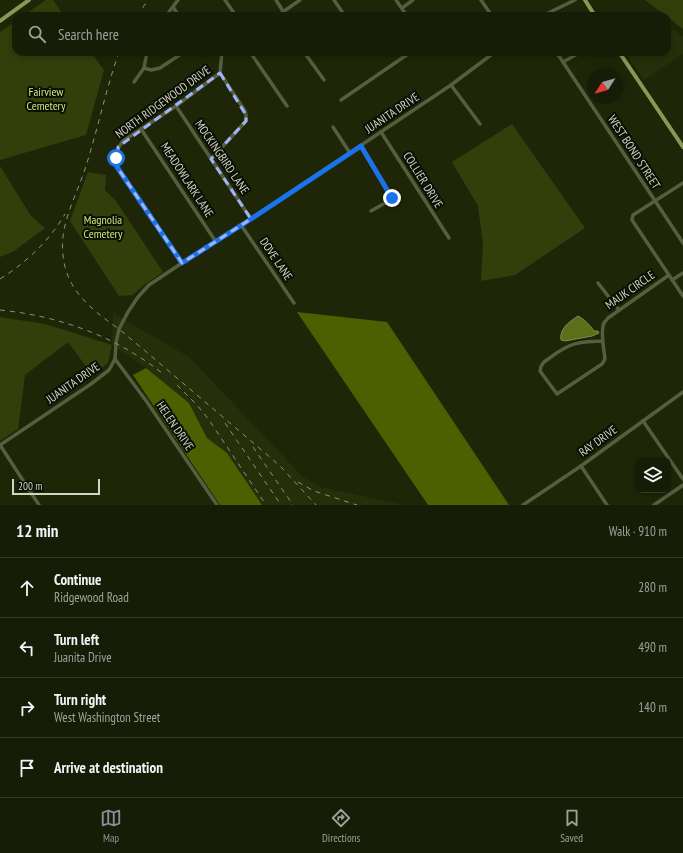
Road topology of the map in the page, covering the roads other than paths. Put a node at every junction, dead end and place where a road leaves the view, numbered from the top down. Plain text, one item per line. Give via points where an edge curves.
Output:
1 (30, 0) edge
2 (178, 0) edge
3 (225, 0) edge
4 (276, 0) edge
5 (300, 0) edge
6 (334, 0) edge
7 (396, 0) edge
8 (413, 0) edge
9 (481, 0) edge
10 (575, 0) edge
11 (584, 0) edge
12 (173, 7) junction
13 (402, 8) junction
14 (283, 11) joint
15 (13, 12) edge
16 (169, 12) edge
17 (176, 12) edge
18 (233, 12) edge
19 (342, 12) edge
20 (404, 12) edge
21 (489, 12) edge
22 (550, 12) edge
23 (592, 12) edge
24 (12, 13) edge
25 (0, 21) edge
26 (146, 56) edge
27 (178, 56) edge
28 (222, 56) edge
29 (253, 56) edge
30 (307, 56) edge
31 (405, 56) edge
32 (490, 56) edge
33 (559, 56) edge
34 (574, 56) edge
35 (622, 56) edge
36 (563, 62) junction
37 (144, 68) junction
38 (220, 73) junction
39 (324, 80) dead end
40 (134, 82) dead end
41 (451, 85) junction
42 (341, 100) dead end
43 (176, 106) junction
44 (287, 106) dead end
45 (480, 124) dead end
46 (141, 128) junction
47 (333, 128) dead end
48 (381, 132) junction
49 (361, 146) junction
50 (683, 148) edge
51 (350, 153) junction
52 (211, 159) junction
53 (683, 183) edge
54 (655, 201) junction
55 (371, 211) dead end
56 (251, 219) junction
57 (241, 225) junction
58 (449, 238) dead end
59 (216, 242) junction
60 (683, 243) edge
61 (182, 263) junction
62 (683, 273) edge
63 (669, 275) junction
64 (672, 280) junction
65 (598, 283) dead end
66 (683, 296) edge
67 (294, 303) dead end
68 (619, 310) junction
69 (603, 341) junction
70 (115, 360) junction
71 (683, 392) edge
72 (643, 421) junction
73 (0, 445) edge
74 (581, 466) junction
75 (683, 479) edge
76 (683, 485) edge
77 (39, 505) edge
78 (217, 505) edge
79 (523, 505) edge
80 (607, 505) edge
81 (654, 505) edge

1 - 15 main road
2 - 12 street
3 - 18 street
4 - 14 street
5 - 14 street
6 - 19 street
7 - 13 street
8 - 13 street
9 - 21 street
10 - 22 street
11 - 23 main road
12 - 16 street
12 - 17 street
13 - 20 street
24 - 25 main road
26 - 37 street
27 - 37 street via 160,68
28 - 38 street, NORTH RIDGEWOOD DRIVE
29 - 44 street
30 - 39 street
31 - 42 street
32 - 41 street, JUANITA DRIVE
33 - 36 street, WEST BOND STREET
34 - 36 street
35 - 50 main road
36 - 54 street, WEST BOND STREET
37 - 40 street
38 - 43 street, NORTH RIDGEWOOD DRIVE
38 - 52 street via 245,110 246,121
41 - 45 street
41 - 48 street, JUANITA DRIVE
43 - 46 street, NORTH RIDGEWOOD DRIVE
43 - 52 street, MOCKINGBIRD LANE
46 - 59 street, MEADOWLARK LANE
46 - 61 street, NORTH RIDGEWOOD DRIVE via 118,147 117,167
47 - 51 street
48 - 49 street, JUANITA DRIVE
48 - 58 street, COLLIER DRIVE
49 - 51 street, JUANITA DRIVE
49 - 55 street via 392,198
51 - 56 street, JUANITA DRIVE
52 - 56 street, MOCKINGBIRD LANE
53 - 54 street
54 - 60 street, WEST BOND STREET
54 - 63 street via 633,215 632,220
56 - 57 street, JUANITA DRIVE
57 - 59 street, JUANITA DRIVE
57 - 67 street, DOVE LANE
59 - 61 street, JUANITA DRIVE
61 - 70 street, JUANITA DRIVE via 138,297 119,329
62 - 64 street
63 - 64 street
63 - 68 street, MAUK CIRCLE
64 - 66 street
65 - 68 street
68 - 69 street, MAUK CIRCLE via 603,324
69 - 69 street, MAUK CIRCLE via 570,344 542,363 540,371 557,394 602,364 605,359
70 - 73 street, JUANITA DRIVE via 110,370
70 - 78 street, HELEN DRIVE
71 - 72 street, RAY DRIVE
72 - 74 street, RAY DRIVE
72 - 75 street
73 - 77 street
74 - 79 street, RAY DRIVE
74 - 80 street
76 - 81 street

